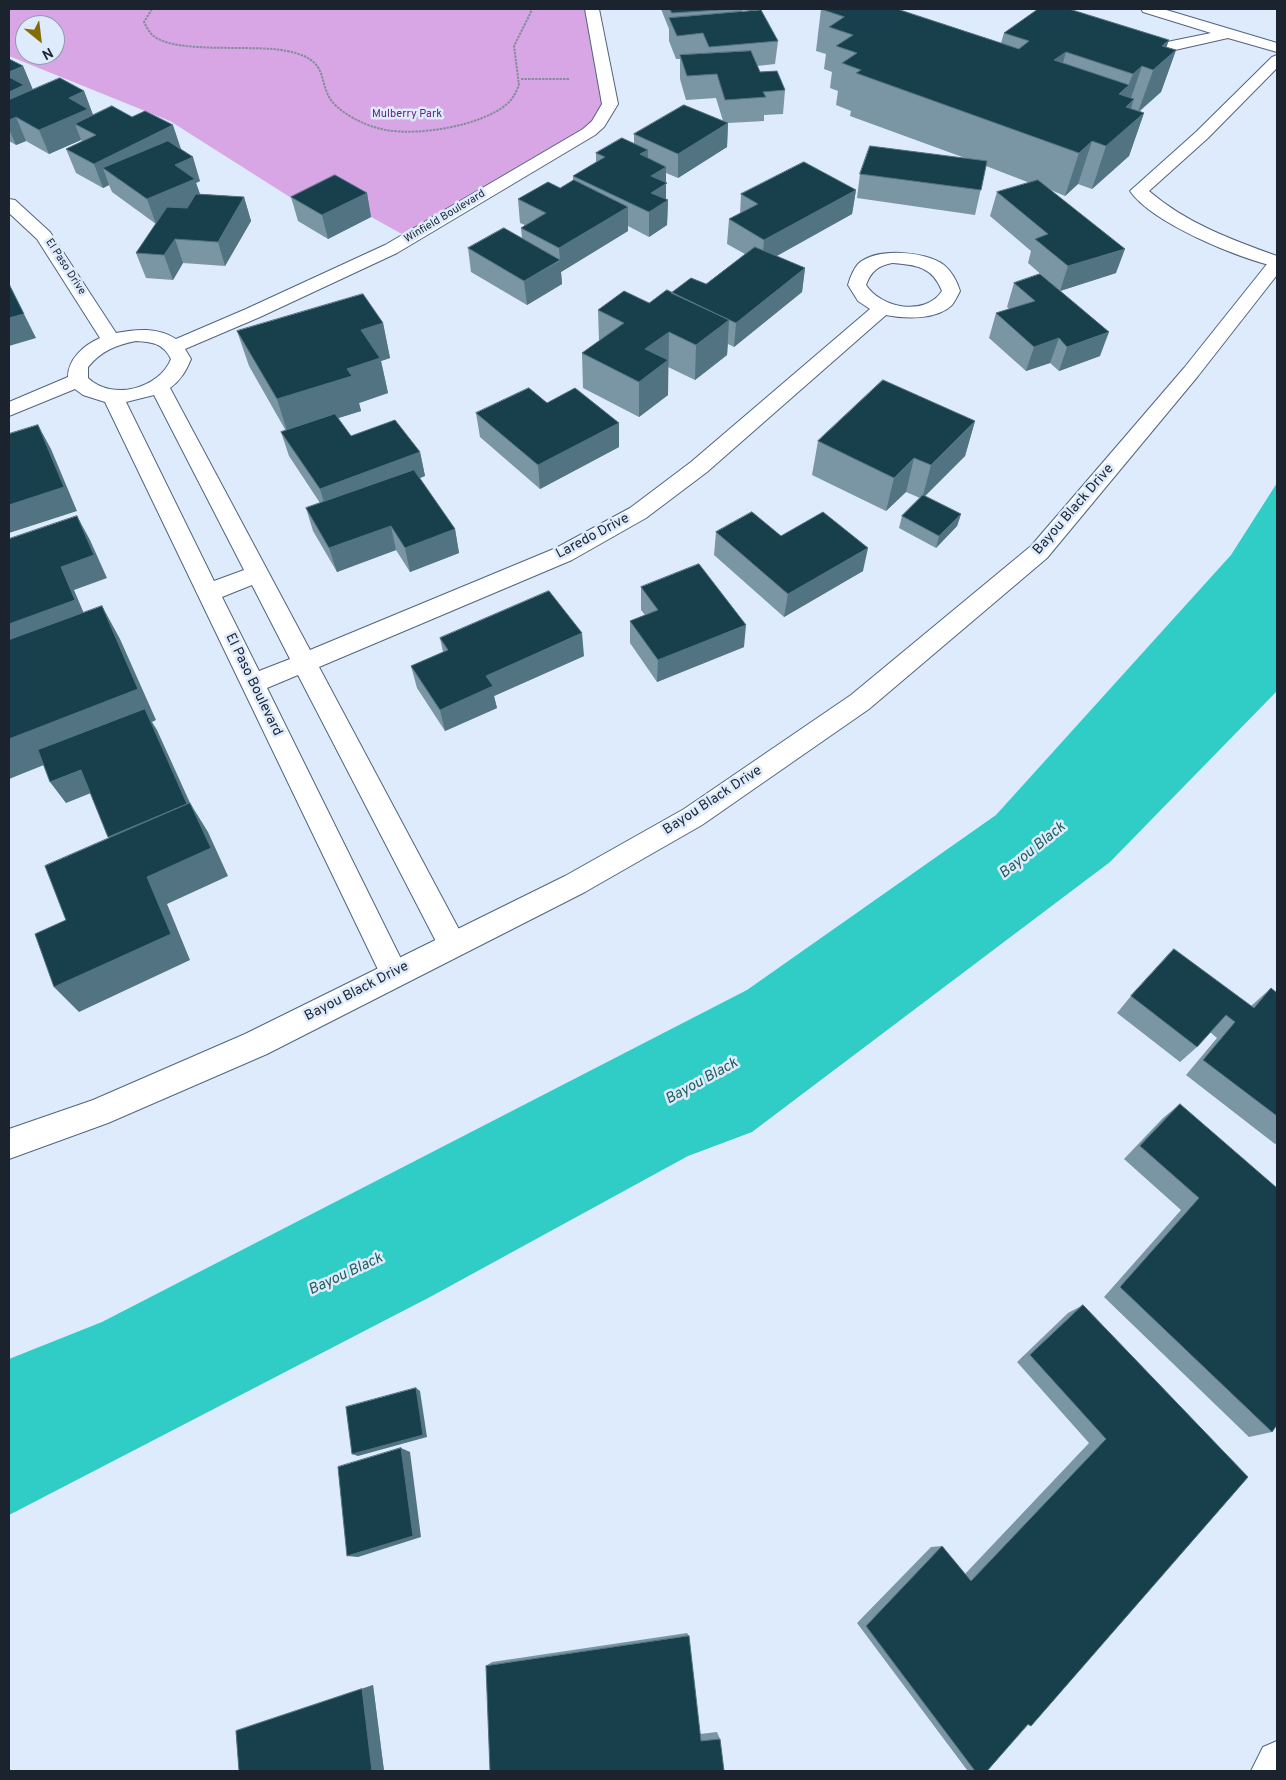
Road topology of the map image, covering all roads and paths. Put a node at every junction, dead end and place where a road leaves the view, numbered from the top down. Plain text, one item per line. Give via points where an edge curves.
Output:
1 (152, 9) edge
2 (530, 9) edge
3 (592, 9) edge
4 (1148, 9) edge
5 (1112, 30) edge
6 (1230, 33) junction
7 (1277, 48) edge
8 (1277, 60) edge
9 (521, 79) junction
10 (606, 79) junction
11 (9, 204) edge
12 (1277, 262) edge
13 (882, 308) junction
14 (111, 340) junction
15 (176, 346) junction
16 (78, 380) junction
17 (159, 386) junction
18 (113, 397) junction
19 (9, 410) edge
20 (258, 573) junction
21 (208, 593) junction
22 (304, 662) junction
23 (253, 684) junction
24 (452, 944) junction
25 (394, 973) junction
26 (9, 1144) edge
27 (1277, 1761) edge
28 (1271, 1771) edge

1 - 9 path via 144,22 156,38 178,44 266,47 305,55 320,69 330,101 361,123 390,132 417,132 461,125 486,116 509,102
2 - 9 path via 514,50
3 - 10 street, Winfield Boulevard
4 - 6 street
5 - 6 street via 1166,46
6 - 7 street
8 - 12 street via 1202,135 1139,191 1153,205 1230,246
9 - 10 path
10 - 15 street, Winfield Boulevard via 610,104 589,132 390,249
11 - 14 street, El Paso Drive via 44,236
12 - 24 street, Bayou Black Drive via 1191,372 1039,552 860,702 693,817 575,884
13 - 13 street via 905,312 932,308 944,302 951,290 947,278 934,266 914,260 892,258 872,263 860,273 857,285 865,298
13 - 22 street, Laredo Drive via 699,467 638,513 564,554
14 - 15 street via 136,335 159,337
14 - 16 street via 90,351 78,366
15 - 17 street via 181,359 175,373
16 - 18 street via 91,392
16 - 19 street
17 - 18 street via 129,396
17 - 20 street
18 - 21 street, El Paso Boulevard
20 - 21 street
20 - 22 street
21 - 23 street, El Paso Boulevard
22 - 23 street, Laredo Drive
22 - 24 street
23 - 25 street, El Paso Boulevard
24 - 25 street, Bayou Black Drive
25 - 26 street, Bayou Black Drive via 256,1044 97,1113
27 - 28 street

